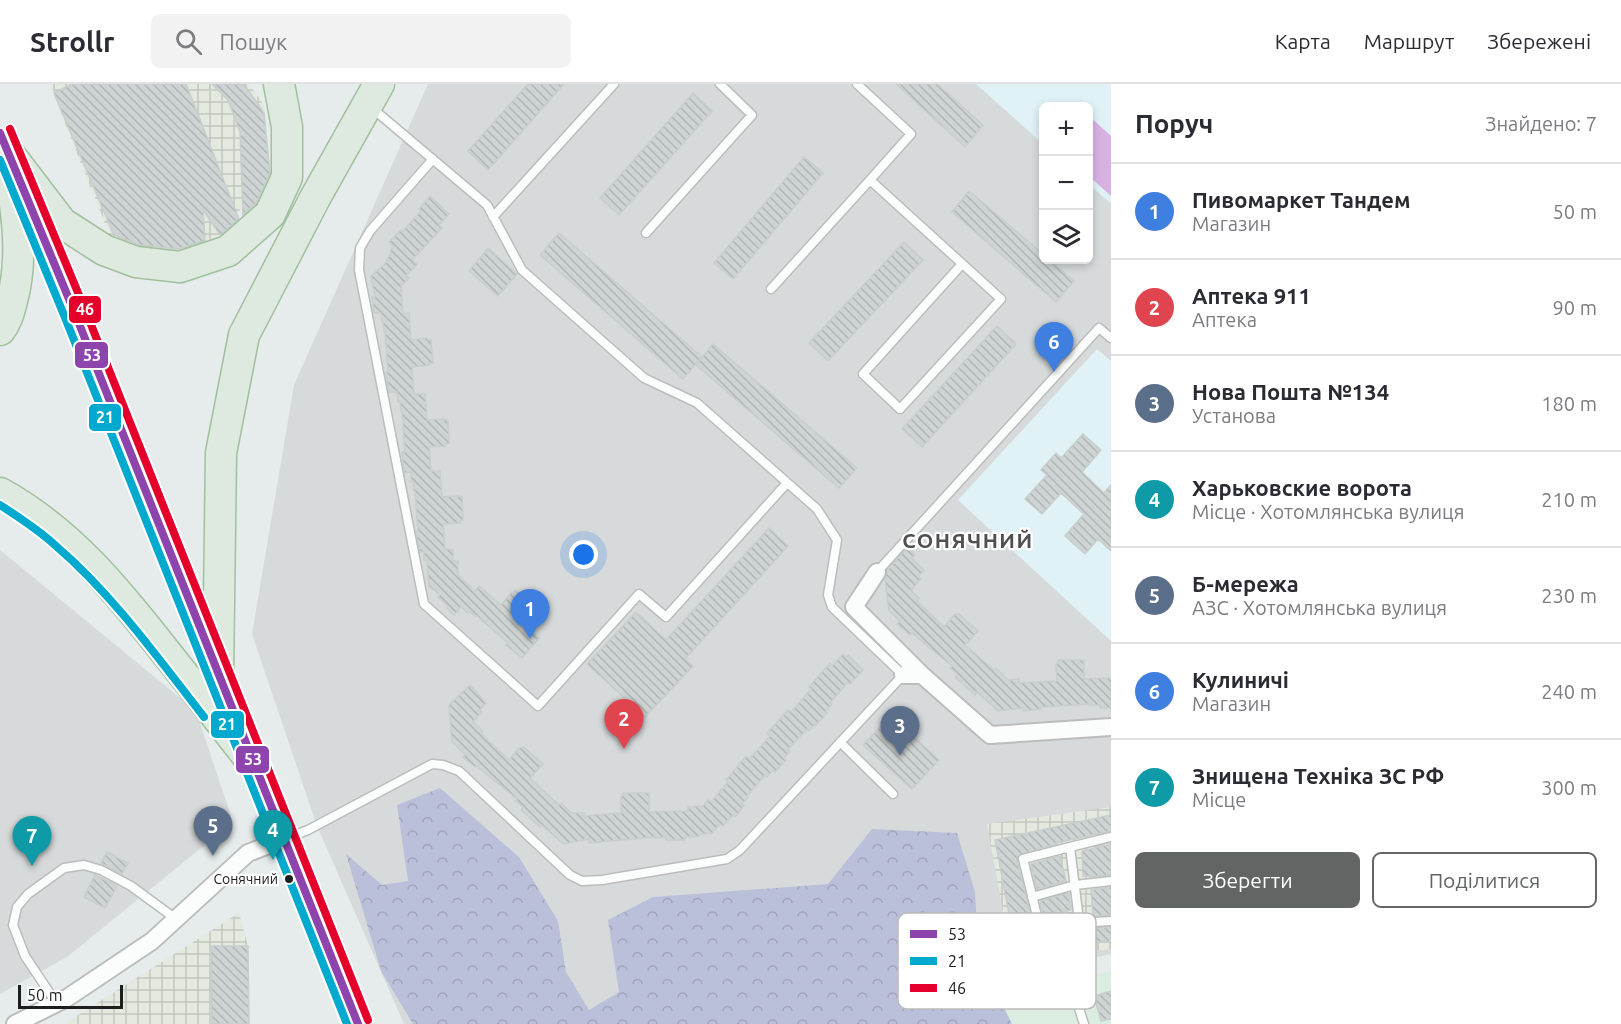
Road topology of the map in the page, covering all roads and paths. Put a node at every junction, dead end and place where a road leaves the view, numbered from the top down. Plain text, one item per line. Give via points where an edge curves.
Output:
1 (279, 84) edge
2 (614, 84) edge
3 (720, 84) edge
4 (857, 84) edge
5 (373, 94) edge
6 (4, 142) edge
7 (433, 159) junction
8 (870, 180) junction
9 (493, 218) junction
10 (646, 233) dead end
11 (962, 264) junction
12 (771, 289) dead end
13 (0, 330) edge
14 (1111, 338) edge
15 (787, 483) junction
16 (0, 493) edge
17 (877, 572) joint
18 (903, 675) junction
19 (922, 675) junction
20 (218, 676) junction
21 (1111, 727) edge
22 (840, 742) junction
23 (255, 766) junction
24 (893, 794) dead end
25 (1111, 837) edge
26 (284, 839) junction
27 (1070, 847) junction
28 (1111, 881) edge
29 (1075, 885) junction
30 (1032, 897) junction
31 (1036, 913) edge
32 (1078, 913) edge
33 (176, 919) junction
34 (1096, 921) edge
35 (1111, 921) edge
36 (57, 1004) junction
37 (1079, 1009) edge
38 (15, 1024) edge
39 (358, 1024) edge
40 (1084, 1024) edge

1 - 6 highway via 287,127 287,177 270,214 228,251 180,267 136,262 104,250 62,223
2 - 9 lane
3 - 10 lane via 752,115
4 - 8 lane via 911,134
5 - 7 lane
5 - 20 highway via 244,334 221,453
6 - 13 highway via 18,223 17,282
6 - 20 main road
7 - 9 lane via 487,205
7 - 15 lane via 370,231 360,248 358,270 424,603 538,706 639,594 666,618
8 - 11 lane
8 - 12 lane
9 - 15 lane via 522,270 644,378 697,403
11 - 11 lane via 863,374 900,409 1000,299
14 - 17 lane via 1099,328
15 - 18 lane via 817,509 837,540 828,595 832,607
16 - 23 highway via 49,524 80,552
17 - 19 street via 854,607
18 - 19 street
18 - 22 lane
19 - 21 street via 990,735
20 - 23 main road
22 - 24 lane
22 - 26 lane via 741,850 727,859 582,881 570,875 459,771 432,764
23 - 26 main road
25 - 27 lane
26 - 33 street via 248,853
26 - 39 main road
27 - 29 lane
27 - 30 lane via 1023,859
28 - 29 lane
29 - 30 lane
29 - 32 lane
30 - 31 lane
33 - 36 street via 152,941
33 - 36 lane via 131,886 101,870 84,865 64,868 28,894 17,907 13,924 25,956
34 - 35 lane
36 - 38 street
37 - 40 lane

